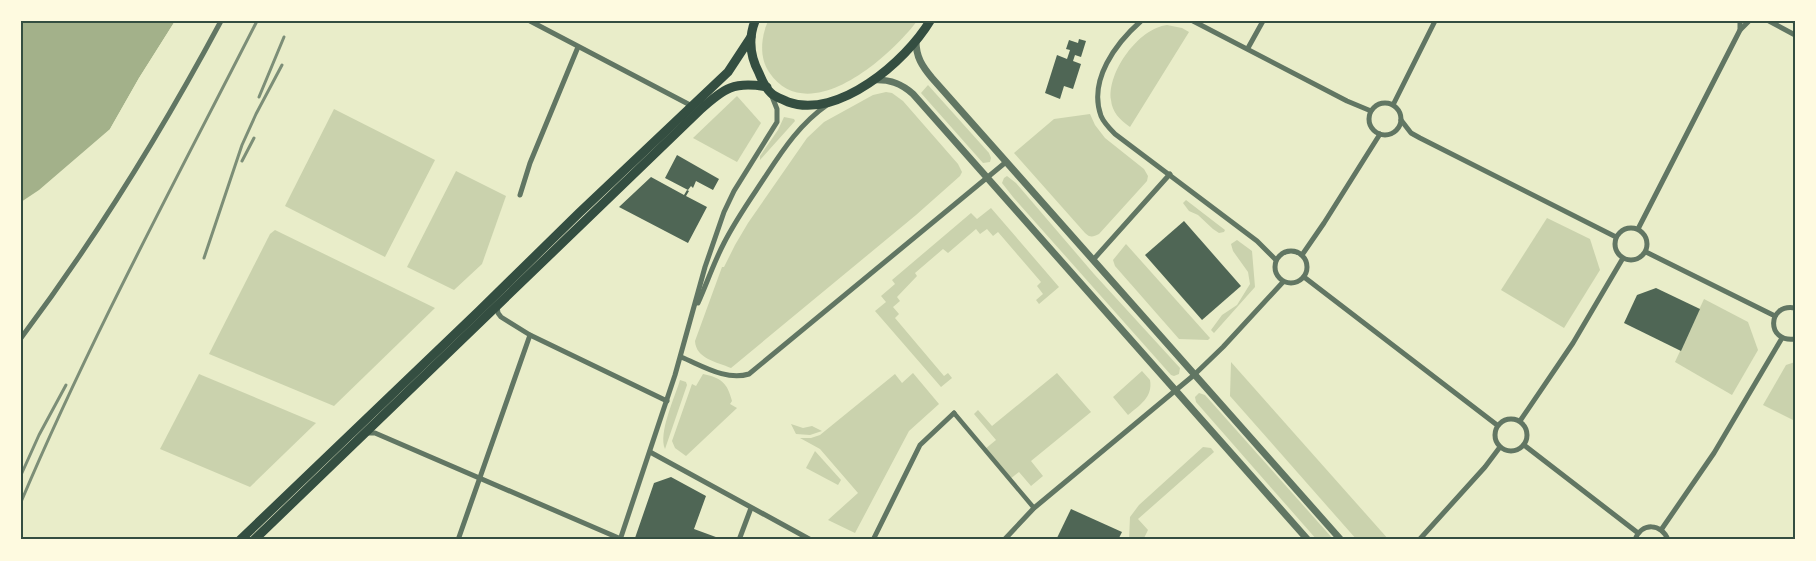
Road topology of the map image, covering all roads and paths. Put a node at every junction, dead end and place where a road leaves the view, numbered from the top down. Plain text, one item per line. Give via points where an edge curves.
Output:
1 (221, 21) edge
2 (530, 21) edge
3 (755, 21) edge
4 (930, 21) edge
5 (1142, 21) edge
6 (1193, 21) edge
7 (1263, 21) edge
8 (1435, 21) edge
9 (1740, 21) edge
10 (1749, 21) edge
11 (1769, 21) edge
12 (1740, 30) junction
13 (1795, 34) edge
14 (751, 37) junction
15 (916, 41) junction
16 (578, 47) junction
17 (1248, 48) junction
18 (872, 80) junction
19 (769, 90) junction
20 (832, 101) junction
21 (1393, 105) junction
22 (692, 106) junction
23 (1371, 112) junction
24 (1401, 120) junction
25 (1380, 134) junction
26 (1006, 162) junction
27 (1170, 174) junction
28 (988, 178) junction
29 (520, 195) dead end
30 (1638, 229) junction
31 (1616, 237) junction
32 (1646, 252) junction
33 (1302, 255) junction
34 (1623, 258) junction
35 (1093, 260) junction
36 (1276, 260) junction
37 (1304, 277) junction
38 (1283, 282) junction
39 (497, 306) junction
40 (1795, 308) edge
41 (1775, 316) junction
42 (692, 318) junction
43 (530, 335) junction
44 (21, 338) edge
45 (1782, 338) junction
46 (1795, 339) edge
47 (681, 357) junction
48 (1194, 375) junction
49 (1175, 390) junction
50 (667, 401) junction
51 (954, 413) joint
52 (1520, 421) junction
53 (1497, 425) junction
54 (364, 434) junction
55 (1524, 445) junction
56 (1500, 447) junction
57 (650, 452) junction
58 (480, 479) junction
59 (751, 508) junction
60 (1034, 508) junction
61 (1662, 530) junction
62 (1638, 533) junction
63 (621, 539) edge
64 (240, 540) edge
65 (254, 540) edge
66 (458, 540) edge
67 (740, 540) edge
68 (811, 540) edge
69 (873, 540) edge
70 (1004, 540) edge
71 (1308, 540) edge
72 (1341, 540) edge
73 (1419, 540) edge
74 (1635, 540) edge
75 (1668, 540) edge

1 - 44 street via 167,118 75,262
2 - 16 street
3 - 14 main road
4 - 15 main road
5 - 27 street via 1127,34 1107,63 1098,92 1101,116 1115,134
6 - 17 street
7 - 17 street
8 - 21 street
9 - 12 street
10 - 12 street
11 - 13 street
12 - 30 street
14 - 19 main road via 753,60
14 - 22 main road via 728,72
15 - 18 main road
15 - 26 street via 916,52 923,68
16 - 22 street
16 - 29 street
17 - 23 street
18 - 20 main road
18 - 28 street via 892,81 906,88
19 - 20 main road via 780,98 801,105
19 - 39 main road via 746,84 734,86 716,96
19 - 42 street via 777,122 724,212 705,266
20 - 42 street via 811,116 796,133 738,218
21 - 23 street via 1380,103
21 - 24 street
22 - 64 main road
23 - 25 street via 1370,126
24 - 25 street via 1392,133
24 - 31 street via 1411,133 1420,138
25 - 33 street
26 - 28 street
26 - 35 street
27 - 35 street
27 - 36 street via 1257,241
28 - 47 street via 749,374 730,376
28 - 49 street
30 - 31 street via 1626,228
30 - 32 street via 1648,241
31 - 34 street via 1615,249
32 - 34 street via 1638,259
32 - 41 street
33 - 36 street via 1287,251
33 - 37 street via 1307,266
34 - 52 street via 1574,343
35 - 48 street
36 - 38 street via 1275,273
37 - 38 street via 1294,284
37 - 53 street
38 - 48 street
39 - 43 street via 501,317
39 - 54 main road
40 - 41 street via 1782,308
41 - 45 street via 1774,326
42 - 47 street
43 - 50 street
43 - 58 street
45 - 46 street
45 - 61 street via 1714,453
47 - 50 street
48 - 49 street
48 - 72 street
49 - 60 street
49 - 71 street
50 - 57 street
51 - 60 street
51 - 69 street via 920,445
52 - 53 street via 1508,418
52 - 55 street via 1527,435
53 - 56 street via 1494,434
54 - 58 street via 375,433
54 - 65 main road
55 - 56 street via 1515,451
55 - 62 street
56 - 73 street
57 - 59 street
57 - 63 street
58 - 63 street
58 - 66 street
59 - 67 street
59 - 68 street
60 - 70 street
61 - 62 street via 1649,526
61 - 75 street
62 - 74 street

